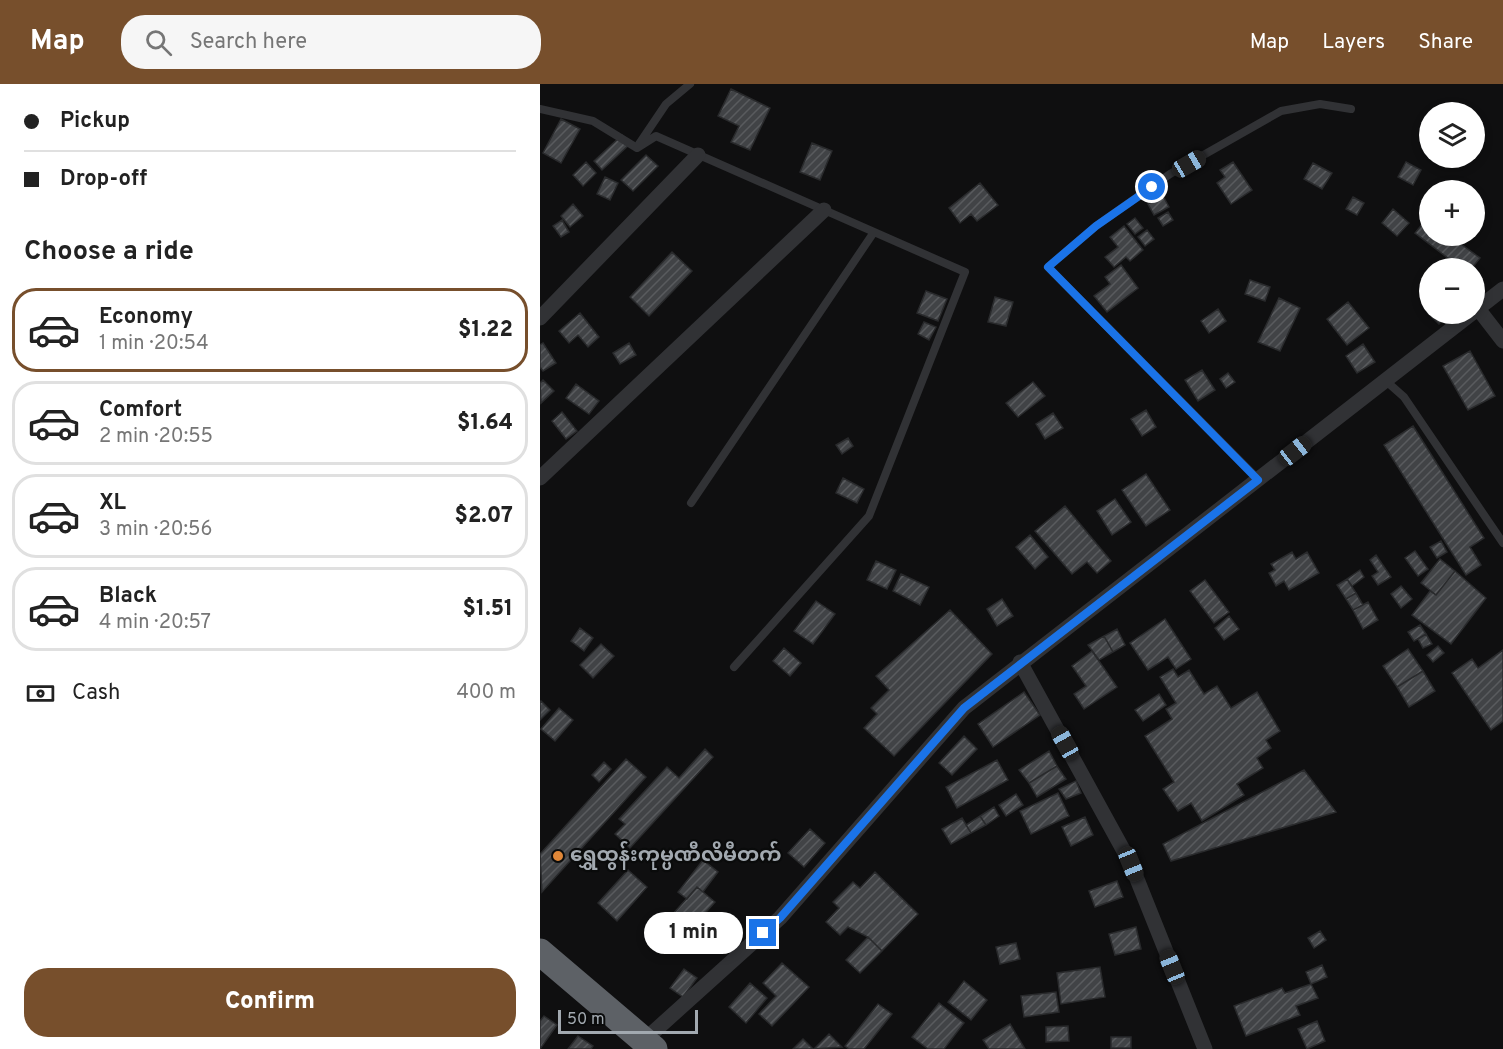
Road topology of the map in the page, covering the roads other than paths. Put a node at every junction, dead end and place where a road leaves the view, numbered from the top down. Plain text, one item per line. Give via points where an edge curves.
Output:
1 (690, 84) edge
2 (540, 109) edge
3 (1351, 109) dead end
4 (637, 148) junction
5 (698, 154) junction
6 (824, 210) junction
7 (874, 232) junction
8 (1503, 289) edge
9 (1485, 305) edge
10 (540, 318) edge
11 (1485, 318) edge
12 (1461, 324) edge
13 (1503, 341) edge
14 (1386, 381) junction
15 (540, 478) edge
16 (1258, 480) junction
17 (690, 503) dead end
18 (1503, 543) edge
19 (1020, 662) junction
20 (734, 667) dead end
21 (540, 952) edge
22 (644, 1046) edge
23 (1204, 1049) edge

1 - 4 lane via 666,104
2 - 4 lane via 593,121
3 - 16 lane via 1320,104 1281,111 1170,174 1096,226 1048,267
4 - 5 lane via 656,136
5 - 6 lane
5 - 10 street
6 - 7 lane
6 - 15 street
7 - 17 lane
7 - 20 lane via 965,272 869,516
8 - 9 street
11 - 13 street
12 - 14 street
14 - 16 street
14 - 18 lane via 1404,397
16 - 19 street
19 - 22 street via 964,708 780,918
19 - 23 street via 1131,864
21 - 22 highway

